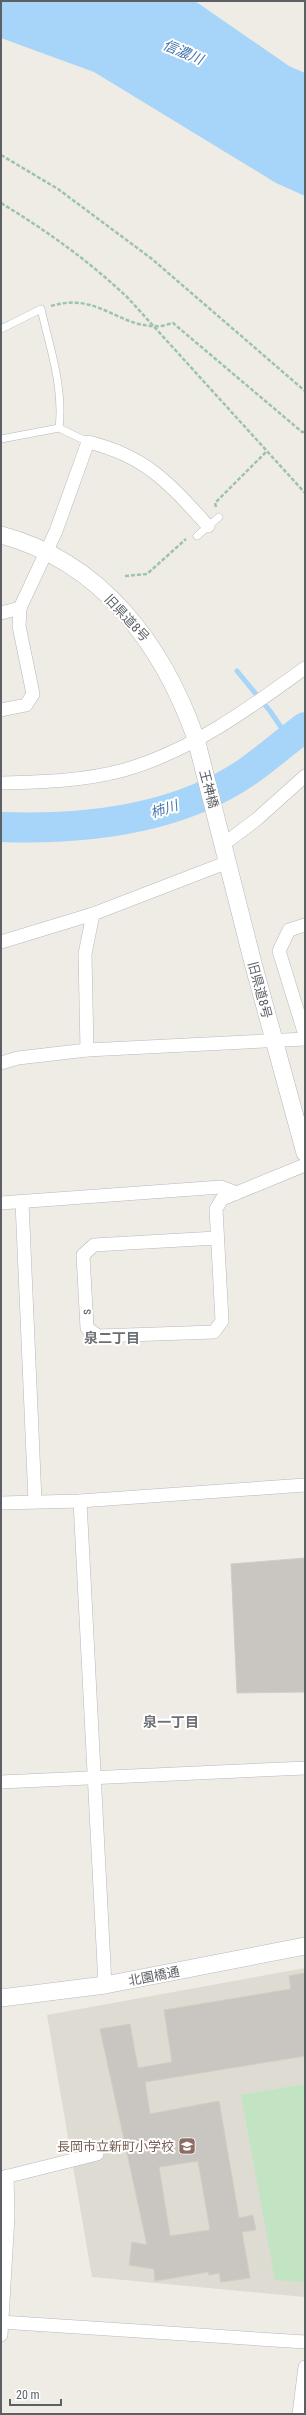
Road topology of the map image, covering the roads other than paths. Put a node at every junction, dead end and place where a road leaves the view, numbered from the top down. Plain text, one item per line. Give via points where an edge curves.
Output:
1 (1, 329) edge
2 (59, 428) junction
3 (1, 439) edge
4 (88, 442) junction
5 (219, 517) road end
6 (208, 526) junction
7 (1, 535) edge
8 (197, 536) road end
9 (46, 551) junction
10 (20, 608) junction
11 (1, 613) edge
12 (305, 668) edge
13 (1, 710) edge
14 (197, 745) junction
15 (305, 776) edge
16 (1, 783) edge
17 (220, 826) joint
18 (224, 844) junction
19 (228, 862) junction
20 (93, 914) junction
21 (305, 925) edge
22 (1, 942) edge
23 (305, 1035) edge
24 (305, 1039) edge
25 (274, 1042) junction
26 (87, 1050) junction
27 (1, 1063) edge
28 (305, 1153) edge
29 (305, 1165) edge
30 (237, 1193) junction
31 (22, 1202) junction
32 (1, 1203) edge
33 (216, 1238) junction
34 (305, 1485) edge
35 (35, 1501) junction
36 (80, 1501) junction
37 (1, 1503) edge
38 (305, 1768) edge
39 (94, 1778) junction
40 (1, 1782) edge
41 (305, 1946) edge
42 (105, 1985) junction
43 (1, 1998) edge
44 (97, 2154) dead end
45 (4, 2177) edge
46 (1, 2322) edge
47 (1, 2335) edge
48 (305, 2342) edge
49 (305, 2367) edge
50 (299, 2414) edge

1 - 2 lane via 41,309 59,391
2 - 3 lane
2 - 4 lane
4 - 6 street via 126,453 145,465 163,478
4 - 9 street
5 - 6 lane
6 - 8 lane
7 - 9 street, 旧県道8号
9 - 10 street
9 - 14 street, 旧県道8号 via 81,573 123,611 148,640 185,708
10 - 11 street
10 - 13 street via 19,626 33,694 26,705
12 - 14 street
14 - 16 street via 103,775 48,782
14 - 17 street, 王神橋
15 - 18 street via 258,819
17 - 18 street, 旧県道8号
18 - 19 street, 旧県道8号
19 - 20 street
19 - 25 street, 旧県道8号
20 - 22 street
20 - 26 street via 85,954
21 - 23 street via 289,930 279,951
24 - 25 street
25 - 26 street
25 - 28 street, 旧県道8号
26 - 27 street via 18,1058
29 - 30 street, s
30 - 31 street via 221,1187
30 - 33 street, s via 222,1199 216,1209
31 - 32 street
31 - 35 street
33 - 33 street, s via 222,1321 214,1332 98,1336 87,1328 83,1255 94,1245
34 - 36 street
35 - 36 street
35 - 37 street
36 - 39 street
38 - 39 street
39 - 40 street
39 - 42 street
41 - 42 street, 北園橋通
42 - 43 street, 北園橋通
44 - 45 street
45 - 46 street via 8,2216
46 - 47 street
46 - 48 street
49 - 50 street

